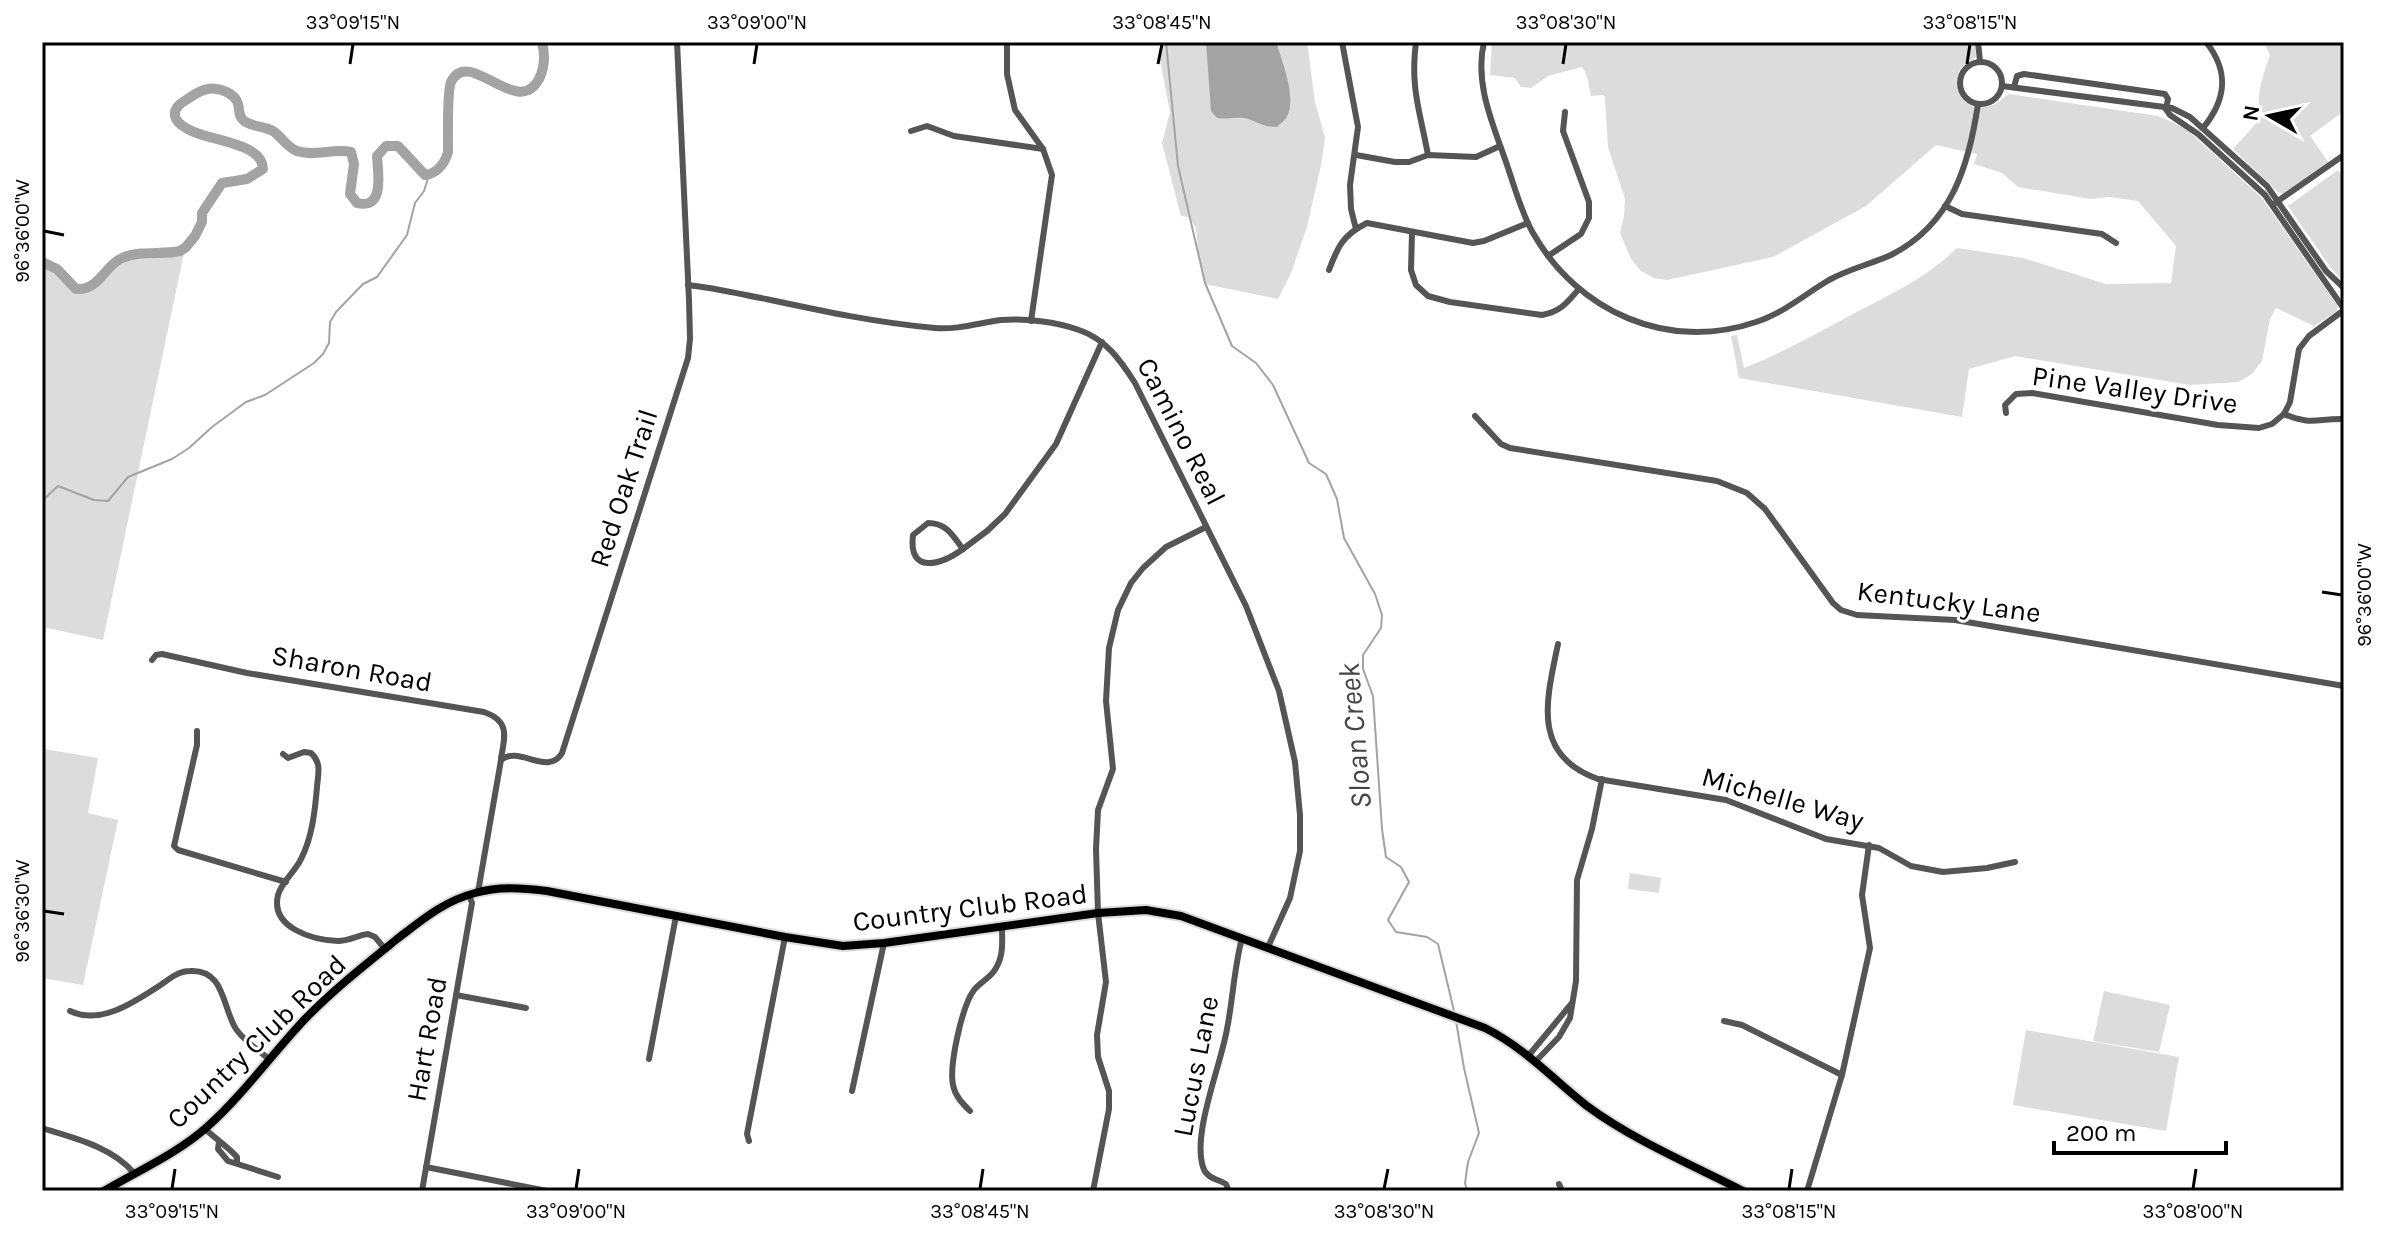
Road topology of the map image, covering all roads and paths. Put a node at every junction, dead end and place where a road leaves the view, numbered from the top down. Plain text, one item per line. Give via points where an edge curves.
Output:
1 (689, 42) edge
2 (1007, 42) edge
3 (1342, 42) edge
4 (1416, 42) edge
5 (1484, 42) edge
6 (1978, 42) edge
7 (2206, 42) edge
8 (1980, 61) junction
9 (2002, 86) junction
10 (2014, 87) junction
11 (1978, 104) junction
12 (2166, 109) junction
13 (1565, 112) dead end
14 (911, 131) dead end
15 (2200, 131) junction
16 (1500, 146) junction
17 (1043, 149) junction
18 (1356, 155) junction
19 (1428, 155) junction
20 (2344, 155) edge
21 (2275, 203) junction
22 (1945, 206) junction
23 (1528, 223) junction
24 (1356, 229) junction
25 (1412, 233) junction
26 (2116, 243) dead end
27 (1548, 256) junction
28 (1329, 270) dead end
29 (688, 285) junction
30 (2344, 288) edge
31 (1578, 290) junction
32 (2344, 310) edge
33 (1031, 321) junction
34 (1102, 342) junction
35 (2006, 413) dead end
36 (2284, 414) junction
37 (1475, 416) dead end
38 (2344, 419) edge
39 (1206, 527) junction
40 (963, 549) junction
41 (1558, 644) dead end
42 (152, 660) dead end
43 (2344, 686) edge
44 (197, 731) dead end
45 (283, 754) dead end
46 (499, 766) junction
47 (1602, 779) junction
48 (1869, 845) junction
49 (2015, 862) dead end
50 (286, 882) junction
51 (474, 893) junction
52 (1098, 913) junction
53 (676, 916) junction
54 (1002, 926) junction
55 (785, 937) junction
56 (1242, 938) junction
57 (884, 943) junction
58 (1268, 947) junction
59 (385, 949) junction
60 (456, 995) junction
61 (526, 1008) dead end
62 (70, 1011) dead end
63 (1724, 1021) dead end
64 (1532, 1058) junction
65 (269, 1059) junction
66 (649, 1059) dead end
67 (1842, 1075) junction
68 (852, 1091) dead end
69 (970, 1111) dead end
70 (42, 1128) edge
71 (205, 1129) junction
72 (749, 1141) dead end
73 (426, 1167) junction
74 (134, 1173) junction
75 (278, 1177) dead end
76 (1228, 1189) dead end
77 (104, 1191) edge
78 (422, 1191) edge
79 (547, 1191) edge
80 (1093, 1191) edge
81 (1743, 1191) edge
82 (1807, 1191) edge

1 - 29 street, Red Oak Trail via 677,42
2 - 17 street via 1015,110
3 - 18 street via 1358,127
4 - 19 street via 1414,91
5 - 16 street via 1483,85
6 - 8 street
7 - 15 street via 2218,60 2222,80 2217,110
8 - 9 street via 1997,68
8 - 11 street via 1963,71 1960,85 1966,98
9 - 10 street
9 - 11 street via 1991,101
10 - 12 street
10 - 12 street via 2020,74 2070,80 2165,94
11 - 22 street via 1965,167
12 - 15 street
13 - 27 street via 1563,131 1589,202 1589,218 1581,234
14 - 17 street via 927,126 954,136
15 - 21 street
16 - 19 street via 1476,157
16 - 23 street
17 - 33 street via 1053,181
18 - 19 street via 1409,162
18 - 24 street via 1350,185
20 - 21 street
21 - 30 street
21 - 32 street
22 - 26 street via 1962,214 2102,234
22 - 31 street via 1902,248 1837,276 1746,326 1703,332 1660,328 1609,310
23 - 25 street via 1473,243
23 - 27 street
24 - 25 street via 1367,223
24 - 28 street via 1340,242
25 - 31 street via 1411,270 1416,285 1428,296 1542,315 1555,313
27 - 31 street
29 - 33 street, Camino Real via 939,328
29 - 46 street, Red Oak Trail via 687,363 562,753 549,763 509,755
32 - 36 street via 2299,349
33 - 34 street, Camino Real via 1079,330
34 - 39 street, Camino Real via 1135,383
34 - 40 street via 1056,444 1005,514
35 - 36 street, Pine Valley Drive via 2005,405 2016,394 2032,393 2218,425 2259,428
36 - 38 street via 2311,422
37 - 43 street, Kentucky Lane via 1510,448 1738,488 1770,515 1833,603 1857,615 1955,620
39 - 52 street via 1166,547 1143,568 1113,626 1106,680 1113,769 1096,821
39 - 58 street, Camino Real via 1268,659 1295,762 1300,851 1290,898
40 - 40 street via 944,561 925,563 912,552 913,535 937,523
41 - 47 street, Michelle Way via 1547,702 1549,733 1561,755 1584,774
42 - 46 street, Sharon Road via 162,654 484,712 504,729
44 - 50 street via 174,846
45 - 50 street via 288,758 311,753 319,765 307,845
46 - 51 street
47 - 48 street, Michelle Way via 1726,800 1826,839
47 - 64 street via 1577,880 1570,1018 1559,1037
48 - 49 street, Michelle Way via 1911,866 1943,872
48 - 67 street via 1862,895 1870,948
50 - 59 street via 278,910 291,929 338,941 368,934
51 - 53 main road, Country Club Road via 547,891
51 - 59 main road, Country Club Road via 433,912
51 - 60 street, Hart Road
52 - 54 main road, Country Club Road
52 - 56 main road, Country Club Road via 1167,913
52 - 80 street via 1106,982 1098,1057 1109,1109
53 - 55 main road, Country Club Road
53 - 66 street
54 - 57 main road, Country Club Road
54 - 69 street via 996,970 975,989 960,1026 952,1083
55 - 57 main road, Country Club Road via 843,946
55 - 72 street
56 - 58 main road, Country Club Road
56 - 76 street, Lucus Lane via 1200,1147 1204,1171
57 - 68 street
58 - 64 main road, Country Club Road via 1470,1022 1506,1038
59 - 65 main road, Country Club Road via 307,1017
60 - 61 street
60 - 73 street, Hart Road
62 - 65 street via 86,1016 116,1010 180,973 196,971 219,985 239,1032
63 - 67 street
64 - 81 main road, Country Club Road via 1588,1107
65 - 71 main road, Country Club Road
67 - 82 street
70 - 74 street via 106,1151
71 - 74 main road, Country Club Road
71 - 75 street via 228,1161
73 - 78 street, Hart Road
73 - 79 street
74 - 77 main road, Country Club Road

